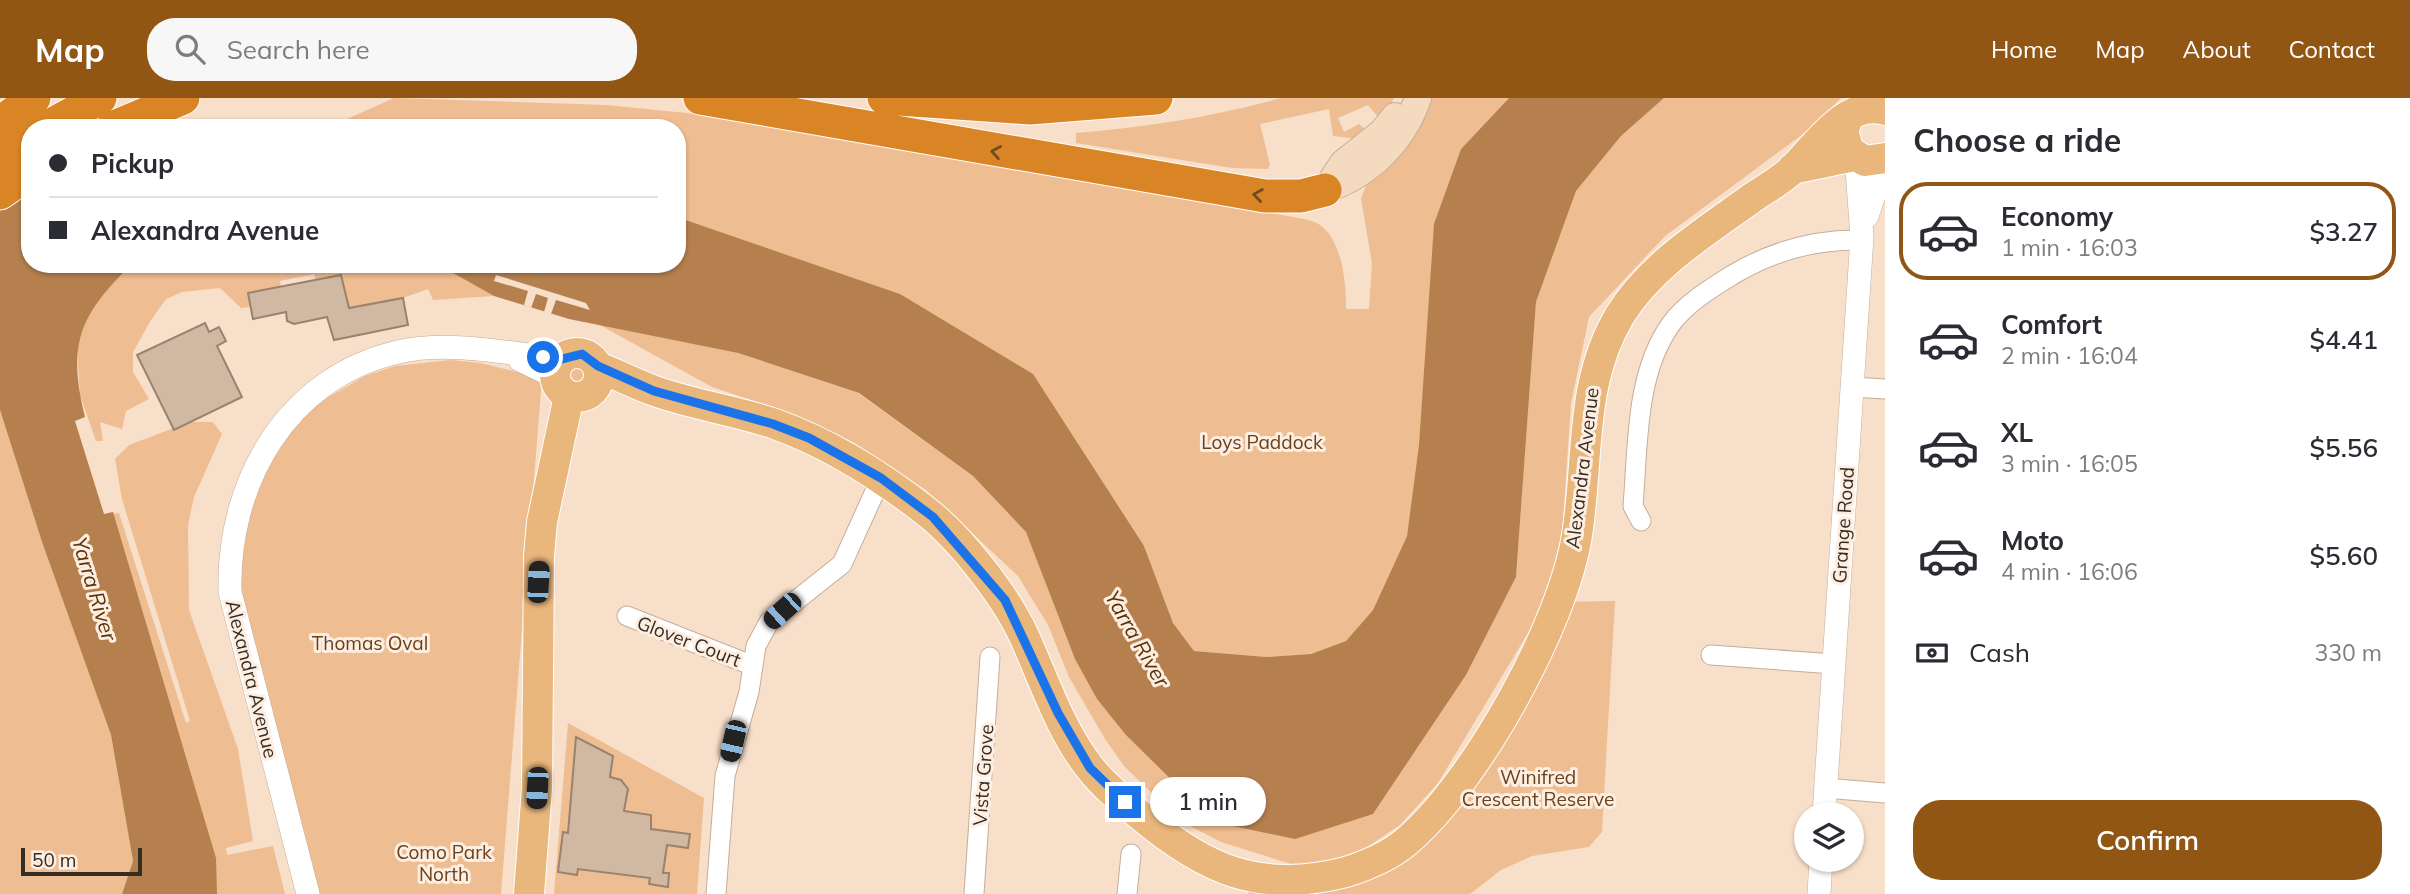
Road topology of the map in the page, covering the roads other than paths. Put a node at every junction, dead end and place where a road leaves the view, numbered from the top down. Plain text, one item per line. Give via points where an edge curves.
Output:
1 (34, 98) edge
2 (100, 98) edge
3 (183, 98) edge
4 (700, 98) edge
5 (884, 98) edge
6 (1156, 98) edge
7 (1404, 98) edge
8 (1418, 98) edge
9 (1885, 98) edge
10 (1885, 108) edge
11 (1853, 110) edge
12 (62, 119) edge
13 (133, 119) edge
14 (0, 123) edge
15 (21, 143) edge
16 (1377, 147) junction
17 (0, 157) edge
18 (1865, 157) edge
19 (1885, 163) edge
20 (1792, 169) junction
21 (21, 178) edge
22 (1325, 190) joint
23 (0, 193) edge
24 (1862, 238) junction
25 (576, 377) junction
26 (1853, 387) junction
27 (1885, 389) edge
28 (881, 478) junction
29 (1641, 521) dead end
30 (627, 617) dead end
31 (1711, 655) dead end
32 (990, 657) dead end
33 (1834, 664) junction
34 (751, 665) junction
35 (1825, 788) junction
36 (1885, 793) edge
37 (1824, 802) edge
38 (1131, 854) dead end
39 (1820, 872) edge
40 (308, 894) edge
41 (529, 894) edge
42 (716, 894) edge
43 (974, 894) edge
44 (1127, 894) edge
45 (1819, 894) edge

1 - 14 highway
2 - 12 highway
3 - 13 highway
22 -> 4 highway via 1301,196 1265,196
5 - 6 highway via 1031,108
7 - 16 main road
8 - 16 main road via 1405,128
9 - 10 main road
10 - 11 main road
11 - 18 main road via 1843,137
11 - 20 main road, Alexandra Avenue
15 - 17 highway
16 - 22 main road via 1361,174
18 - 20 main road, Alexandra Avenue
18 - 24 street, Grange Road
19 - 24 street, Grange Road
20 - 28 main road, Alexandra Avenue via 1683,248 1645,282 1620,316 1594,372 1577,538 1539,651 1482,750 1444,803 1405,843 1369,865 1318,881 1262,881 1218,869 1184,852 1090,768 1058,713 1005,600 933,517
21 - 23 highway
24 - 26 street, Grange Road
24 - 29 street via 1812,243 1749,265 1697,299 1671,323 1641,403 1633,506
25 - 28 main road, Alexandra Avenue via 654,391 773,424 841,453
25 - 40 street, Alexandra Avenue via 505,353 436,348 398,352 341,374 298,406 258,459 246,485 231,545 230,592
25 - 41 main road via 542,522 537,788
26 - 27 street
26 - 33 street, Grange Road
28 - 34 street via 842,564 769,622
30 - 34 street, Glover Court
31 - 33 street
32 - 43 street, Vista Grove
33 - 35 street, Grange Road
34 - 42 street via 749,692 725,776
35 - 36 street
35 - 37 street, Grange Road
38 - 44 street
39 - 45 street

